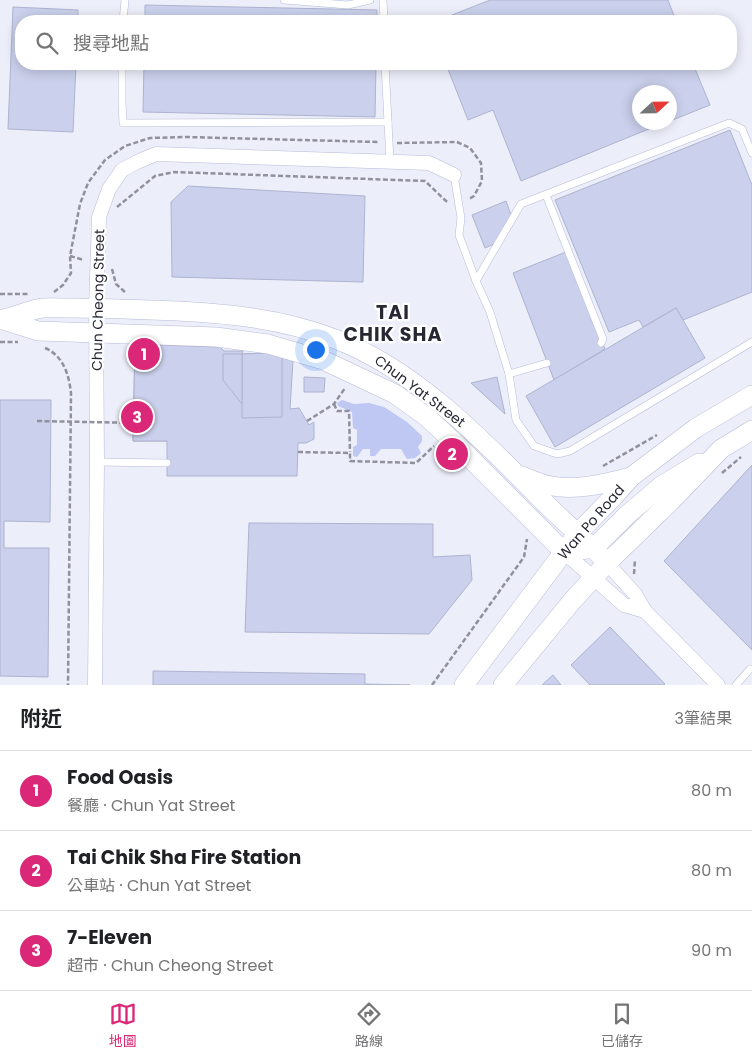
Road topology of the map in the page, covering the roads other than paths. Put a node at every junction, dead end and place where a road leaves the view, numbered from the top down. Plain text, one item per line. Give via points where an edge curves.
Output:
1 (125, 0) edge
2 (284, 0) edge
3 (370, 0) edge
4 (383, 0) edge
5 (124, 15) edge
6 (384, 15) edge
7 (122, 70) edge
8 (385, 70) edge
9 (388, 122) junction
10 (752, 153) edge
11 (390, 162) junction
12 (454, 175) joint
13 (546, 195) junction
14 (476, 281) junction
15 (96, 308) junction
16 (2, 319) edge
17 (97, 334) junction
18 (752, 342) edge
19 (601, 343) dead end
20 (547, 363) dead end
21 (509, 374) junction
22 (752, 395) edge
23 (752, 430) edge
24 (721, 449) junction
25 (97, 462) junction
26 (167, 463) dead end
27 (519, 475) junction
28 (631, 477) junction
29 (578, 533) junction
30 (594, 548) junction
31 (564, 552) junction
32 (607, 563) junction
33 (593, 578) junction
34 (645, 611) junction
35 (750, 669) dead end
36 (95, 685) edge
37 (464, 685) edge
38 (502, 685) edge
39 (718, 685) edge
40 (736, 685) edge

1 - 5 lane
2 - 3 lane via 348,5
4 - 6 lane
7 - 9 lane via 123,123
8 - 9 lane
9 - 11 lane
10 - 13 lane via 742,129 728,123
11 - 12 street, Chun Cheong Street via 429,163
11 - 15 street, Chun Cheong Street via 156,154 136,162 122,170 109,189 99,216
12 - 14 lane via 461,218 459,235
13 - 14 lane via 520,204
13 - 19 lane via 603,339
14 - 21 lane via 490,312
15 - 16 street, Chun Yat Street via 38,309
15 - 17 street, Chun Cheong Street
15 - 27 street, Chun Yat Street via 202,311 266,319 334,338 368,353 404,376
16 - 17 street, Chun Yat Street via 38,331
17 - 25 street, Chun Cheong Street
17 - 31 street, Chun Yat Street via 216,337 268,344 323,360 360,376 395,394 427,417
18 - 21 lane via 570,452 557,454 534,446 516,420
20 - 21 lane
22 - 28 street, Wan Po Road via 696,428
23 - 24 street
24 - 30 street via 661,486
24 - 32 street
25 - 26 lane
25 - 36 street, Chun Cheong Street
27 - 28 street via 564,487
27 - 29 street, Chun Yat Street
28 - 29 street, Wan Po Road
29 - 30 street, Chun Yat Street
29 - 31 street, Wan Po Road
30 - 31 street
30 - 32 street, Chun Yat Street
31 - 33 street, Chun Yat Street
31 - 37 street, Wan Po Road
32 - 33 street
32 - 34 street, Chun Yat Street via 635,594
33 - 34 street, Chun Yat Street via 624,605
33 - 38 street
34 - 39 street, Chun Yat Street
35 - 40 lane

